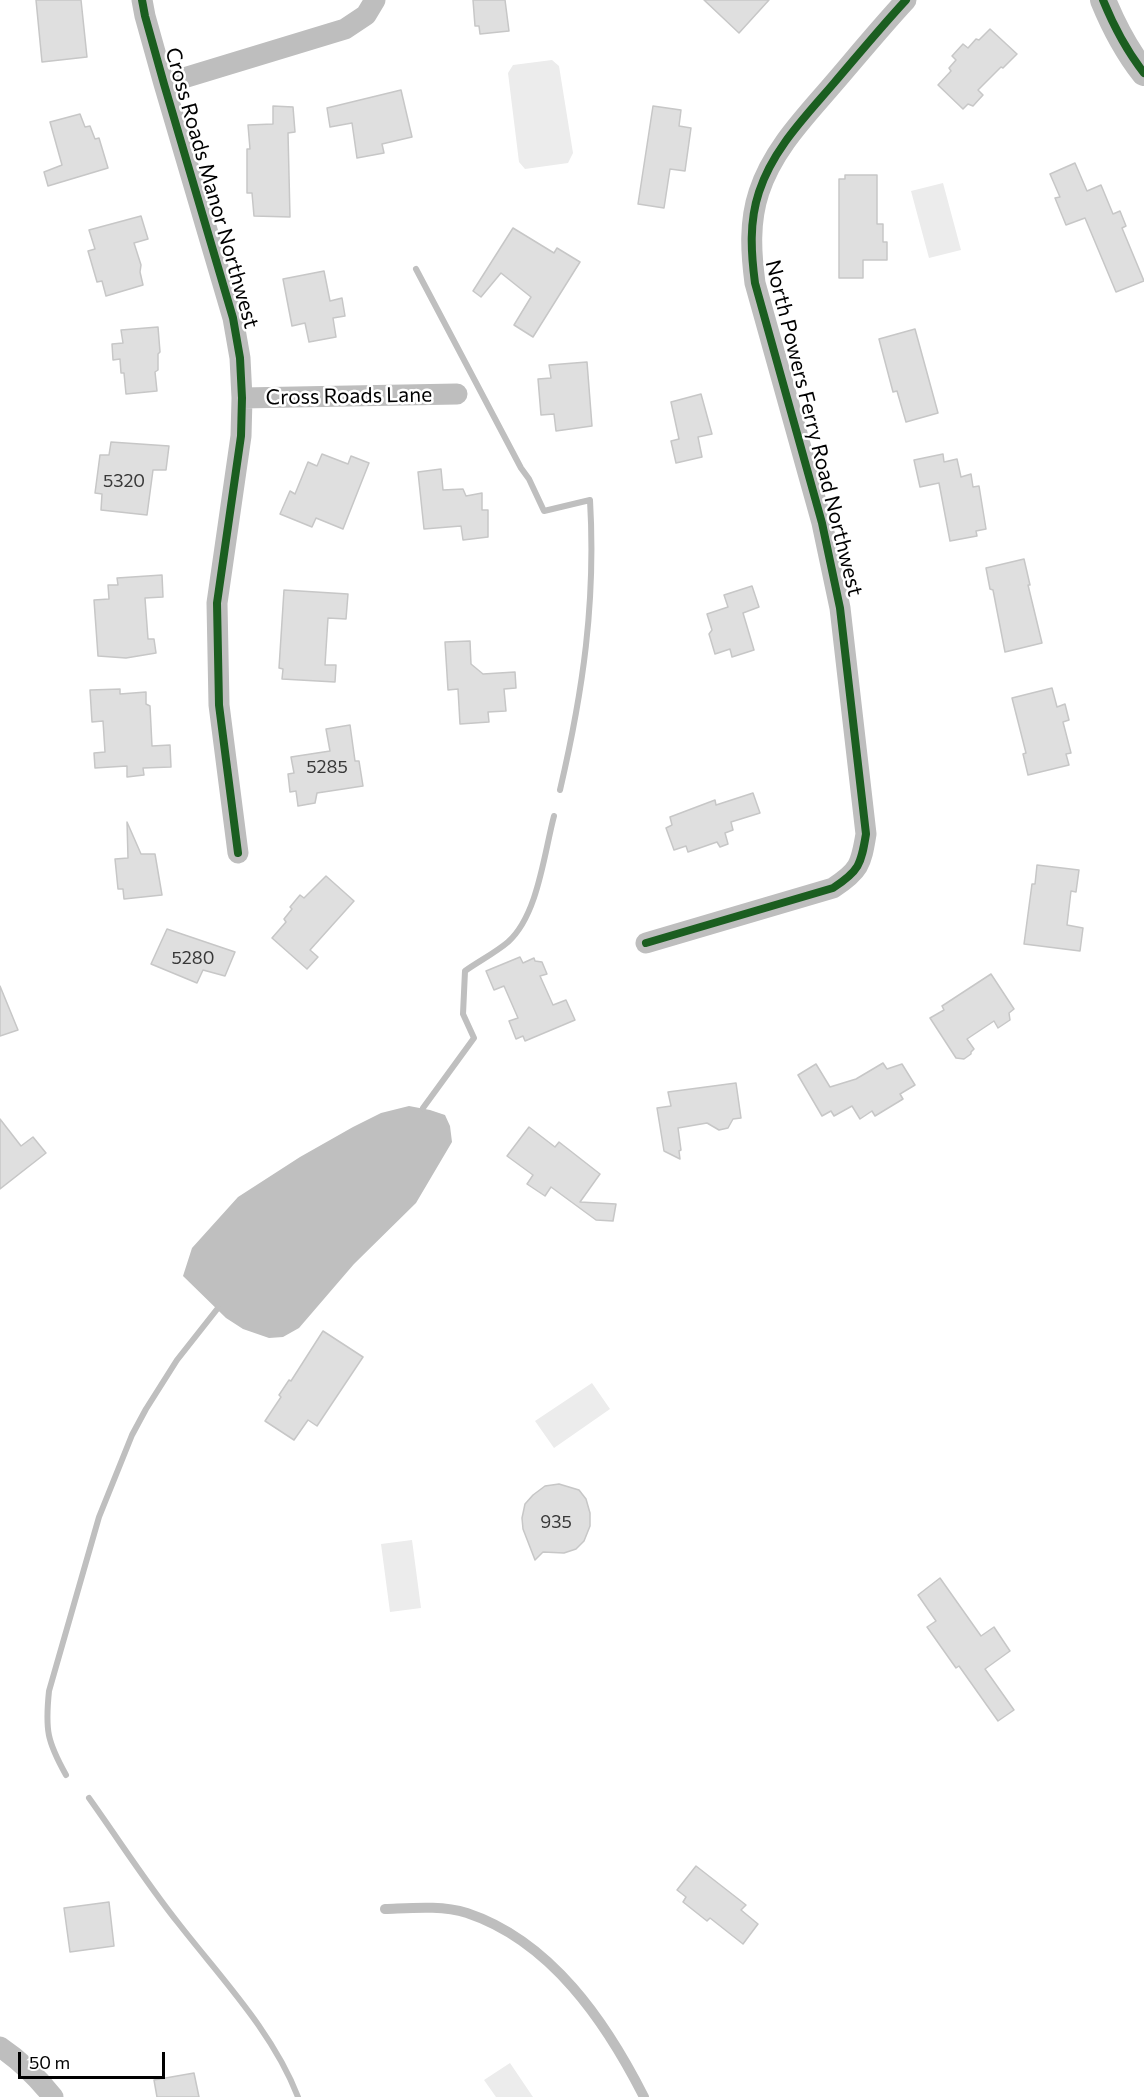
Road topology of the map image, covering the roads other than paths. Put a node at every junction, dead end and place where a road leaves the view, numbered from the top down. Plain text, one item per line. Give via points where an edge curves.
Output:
1 (142, 0) edge
2 (375, 0) edge
3 (906, 0) edge
4 (1103, 0) edge
5 (1144, 73) edge
6 (164, 84) junction
7 (457, 394) dead end
8 (242, 398) junction
9 (238, 853) dead end
10 (646, 943) dead end
11 (385, 1909) dead end
12 (0, 2047) edge
13 (52, 2097) edge
14 (644, 2097) edge

1 - 6 street, Cross Roads Manor Northwest
2 - 6 street via 366,15 345,29
3 - 10 street, North Powers Ferry Road Northwest via 790,133 758,193 751,249 755,283 822,523 840,608 866,834 863,858 851,876 833,888
4 - 5 street via 1118,36
6 - 8 street, Cross Roads Manor Northwest via 233,318
7 - 8 street, Cross Roads Lane
8 - 9 street, Cross Roads Manor Northwest via 217,603 219,705
11 - 14 lane via 434,1908 466,1913 508,1932 557,1969 596,2016
12 - 13 street via 36,2077

